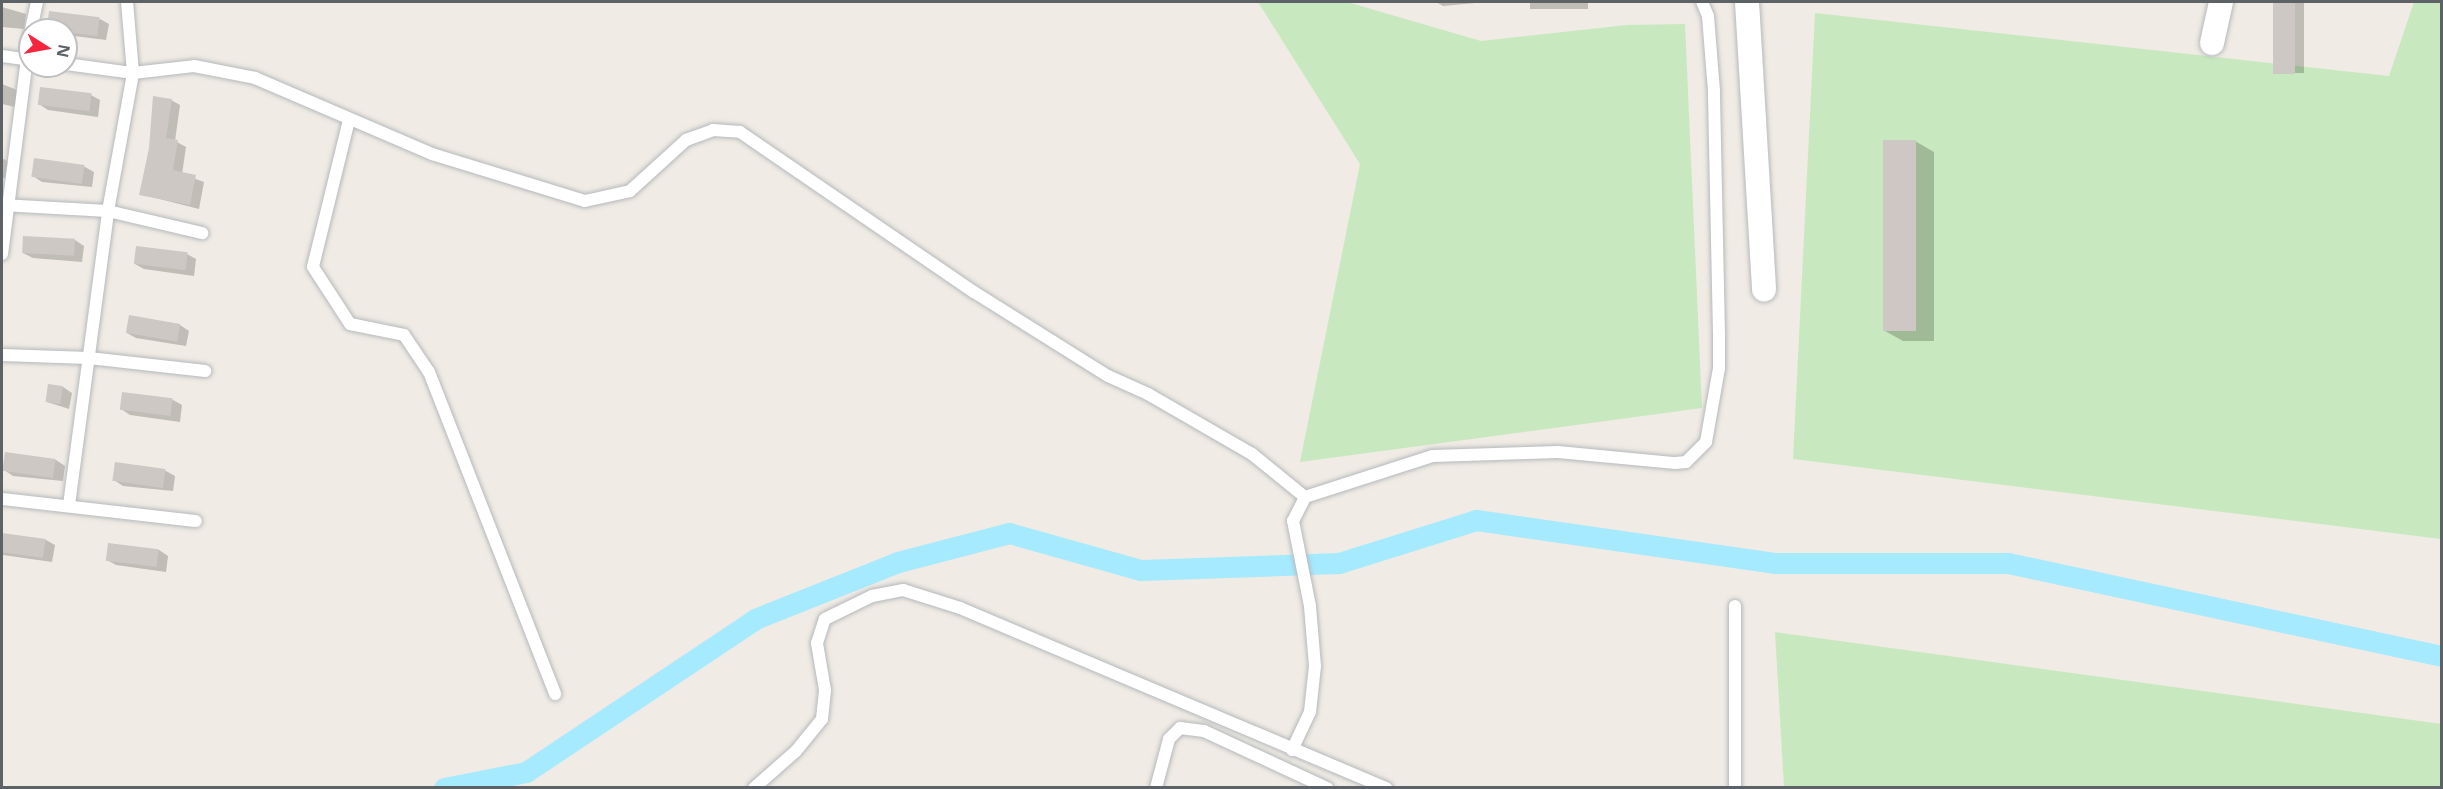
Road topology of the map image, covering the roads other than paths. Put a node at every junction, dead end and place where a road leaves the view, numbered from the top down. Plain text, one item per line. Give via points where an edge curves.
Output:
1 (38, 2) edge
2 (127, 2) edge
3 (1702, 2) edge
4 (1747, 2) edge
5 (2221, 2) edge
6 (34, 18) edge
7 (2212, 43) dead end
8 (2, 56) edge
9 (18, 58) edge
10 (78, 66) edge
11 (133, 73) junction
12 (24, 78) edge
13 (349, 120) junction
14 (3, 205) edge
15 (108, 211) junction
16 (202, 233) dead end
17 (2, 254) edge
18 (1764, 289) dead end
19 (2, 355) edge
20 (89, 358) junction
21 (205, 370) dead end
22 (1305, 497) junction
23 (2, 499) edge
24 (69, 505) junction
25 (195, 521) dead end
26 (1735, 606) dead end
27 (555, 694) dead end
28 (1292, 750) junction
29 (754, 788) edge
30 (1156, 788) edge
31 (1327, 788) edge
32 (1387, 788) edge
33 (1736, 788) edge

1 - 6 lane
2 - 11 lane
3 - 22 lane via 1708,16 1714,91 1719,335 1719,368 1706,442 1686,462 1675,463 1558,452 1433,456
4 - 18 street
5 - 7 street
8 - 9 lane
10 - 11 lane
11 - 13 lane via 194,66 255,78
11 - 15 lane
12 - 14 lane
13 - 22 lane via 432,154 585,201 630,191 686,140 713,130 740,132 974,292 1108,376 1148,394 1252,454
13 - 27 lane via 314,267 350,324 404,335 429,372
14 - 15 lane
14 - 17 lane
15 - 16 lane
15 - 20 lane
19 - 20 lane
20 - 21 lane
20 - 24 lane
22 - 28 lane via 1293,521 1310,606 1314,689 1310,712
23 - 24 lane
24 - 25 lane
26 - 33 lane
28 - 29 lane via 960,608 903,590 872,596 825,619 817,643 825,690 822,719 795,751
28 - 32 lane
30 - 31 lane via 1169,739 1180,728 1204,731

